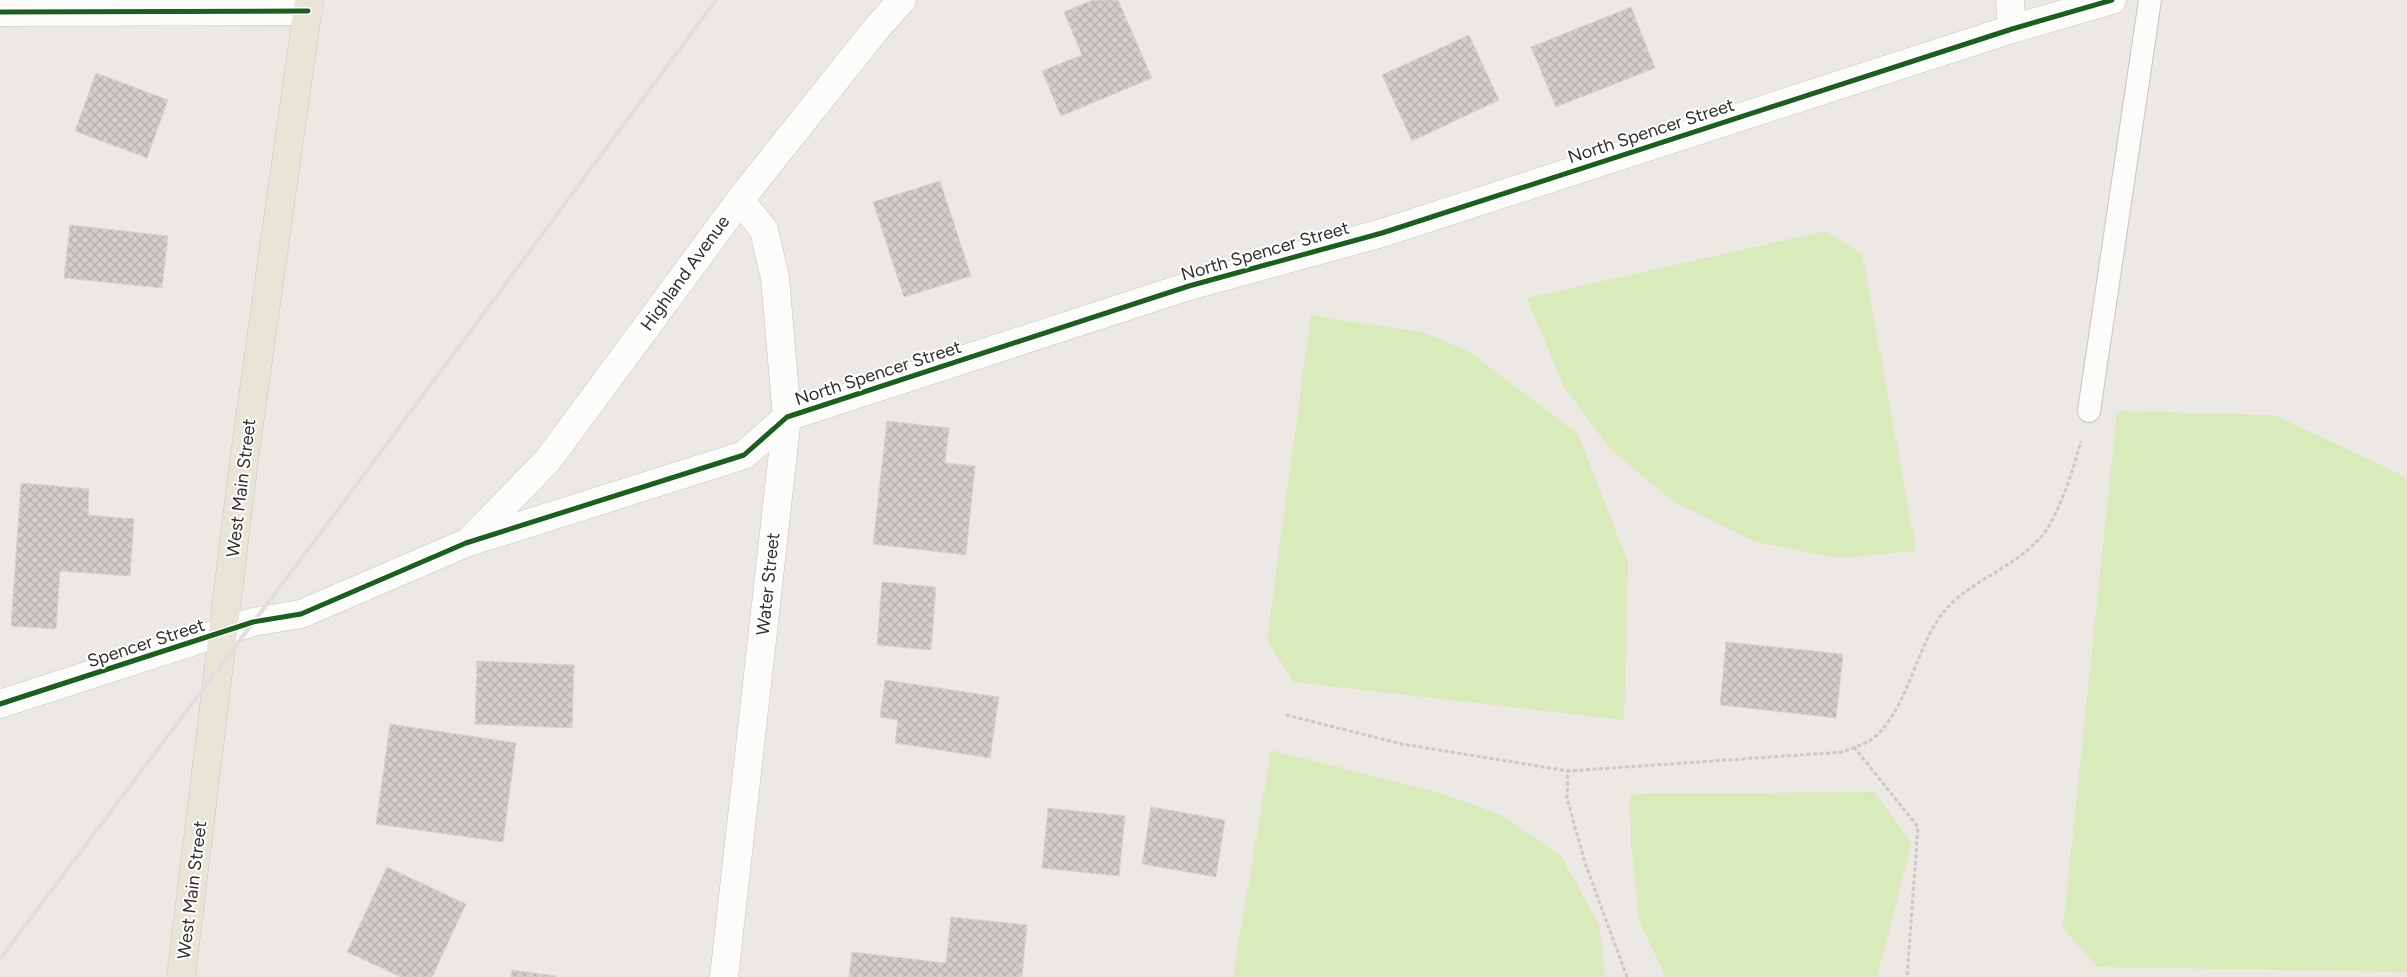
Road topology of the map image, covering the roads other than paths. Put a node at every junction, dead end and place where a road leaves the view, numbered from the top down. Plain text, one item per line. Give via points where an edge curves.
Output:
1 (902, 0) edge
2 (2010, 0) edge
3 (2112, 0) edge
4 (2150, 0) edge
5 (308, 5) edge
6 (0, 12) edge
7 (2012, 29) junction
8 (740, 200) junction
9 (2089, 411) road end
10 (787, 417) junction
11 (466, 544) junction
12 (301, 614) joint
13 (223, 632) junction
14 (0, 704) edge
15 (181, 977) edge
16 (724, 977) edge

1 - 8 street, Highland Avenue
2 - 7 street
3 - 7 street, North Spencer Street
4 - 9 lane
5 - 6 street
5 - 13 main road, West Main Street
7 - 10 street, North Spencer Street via 1382,233 1189,286
8 - 10 street, Water Street via 764,230 776,278
8 - 11 street, Highland Avenue via 548,460
10 - 11 street, North Spencer Street via 744,456
10 - 16 street, Water Street
11 - 12 street, North Spencer Street
12 - 13 street, Spencer Street via 253,622
13 - 14 street, Spencer Street
13 - 15 main road, West Main Street

